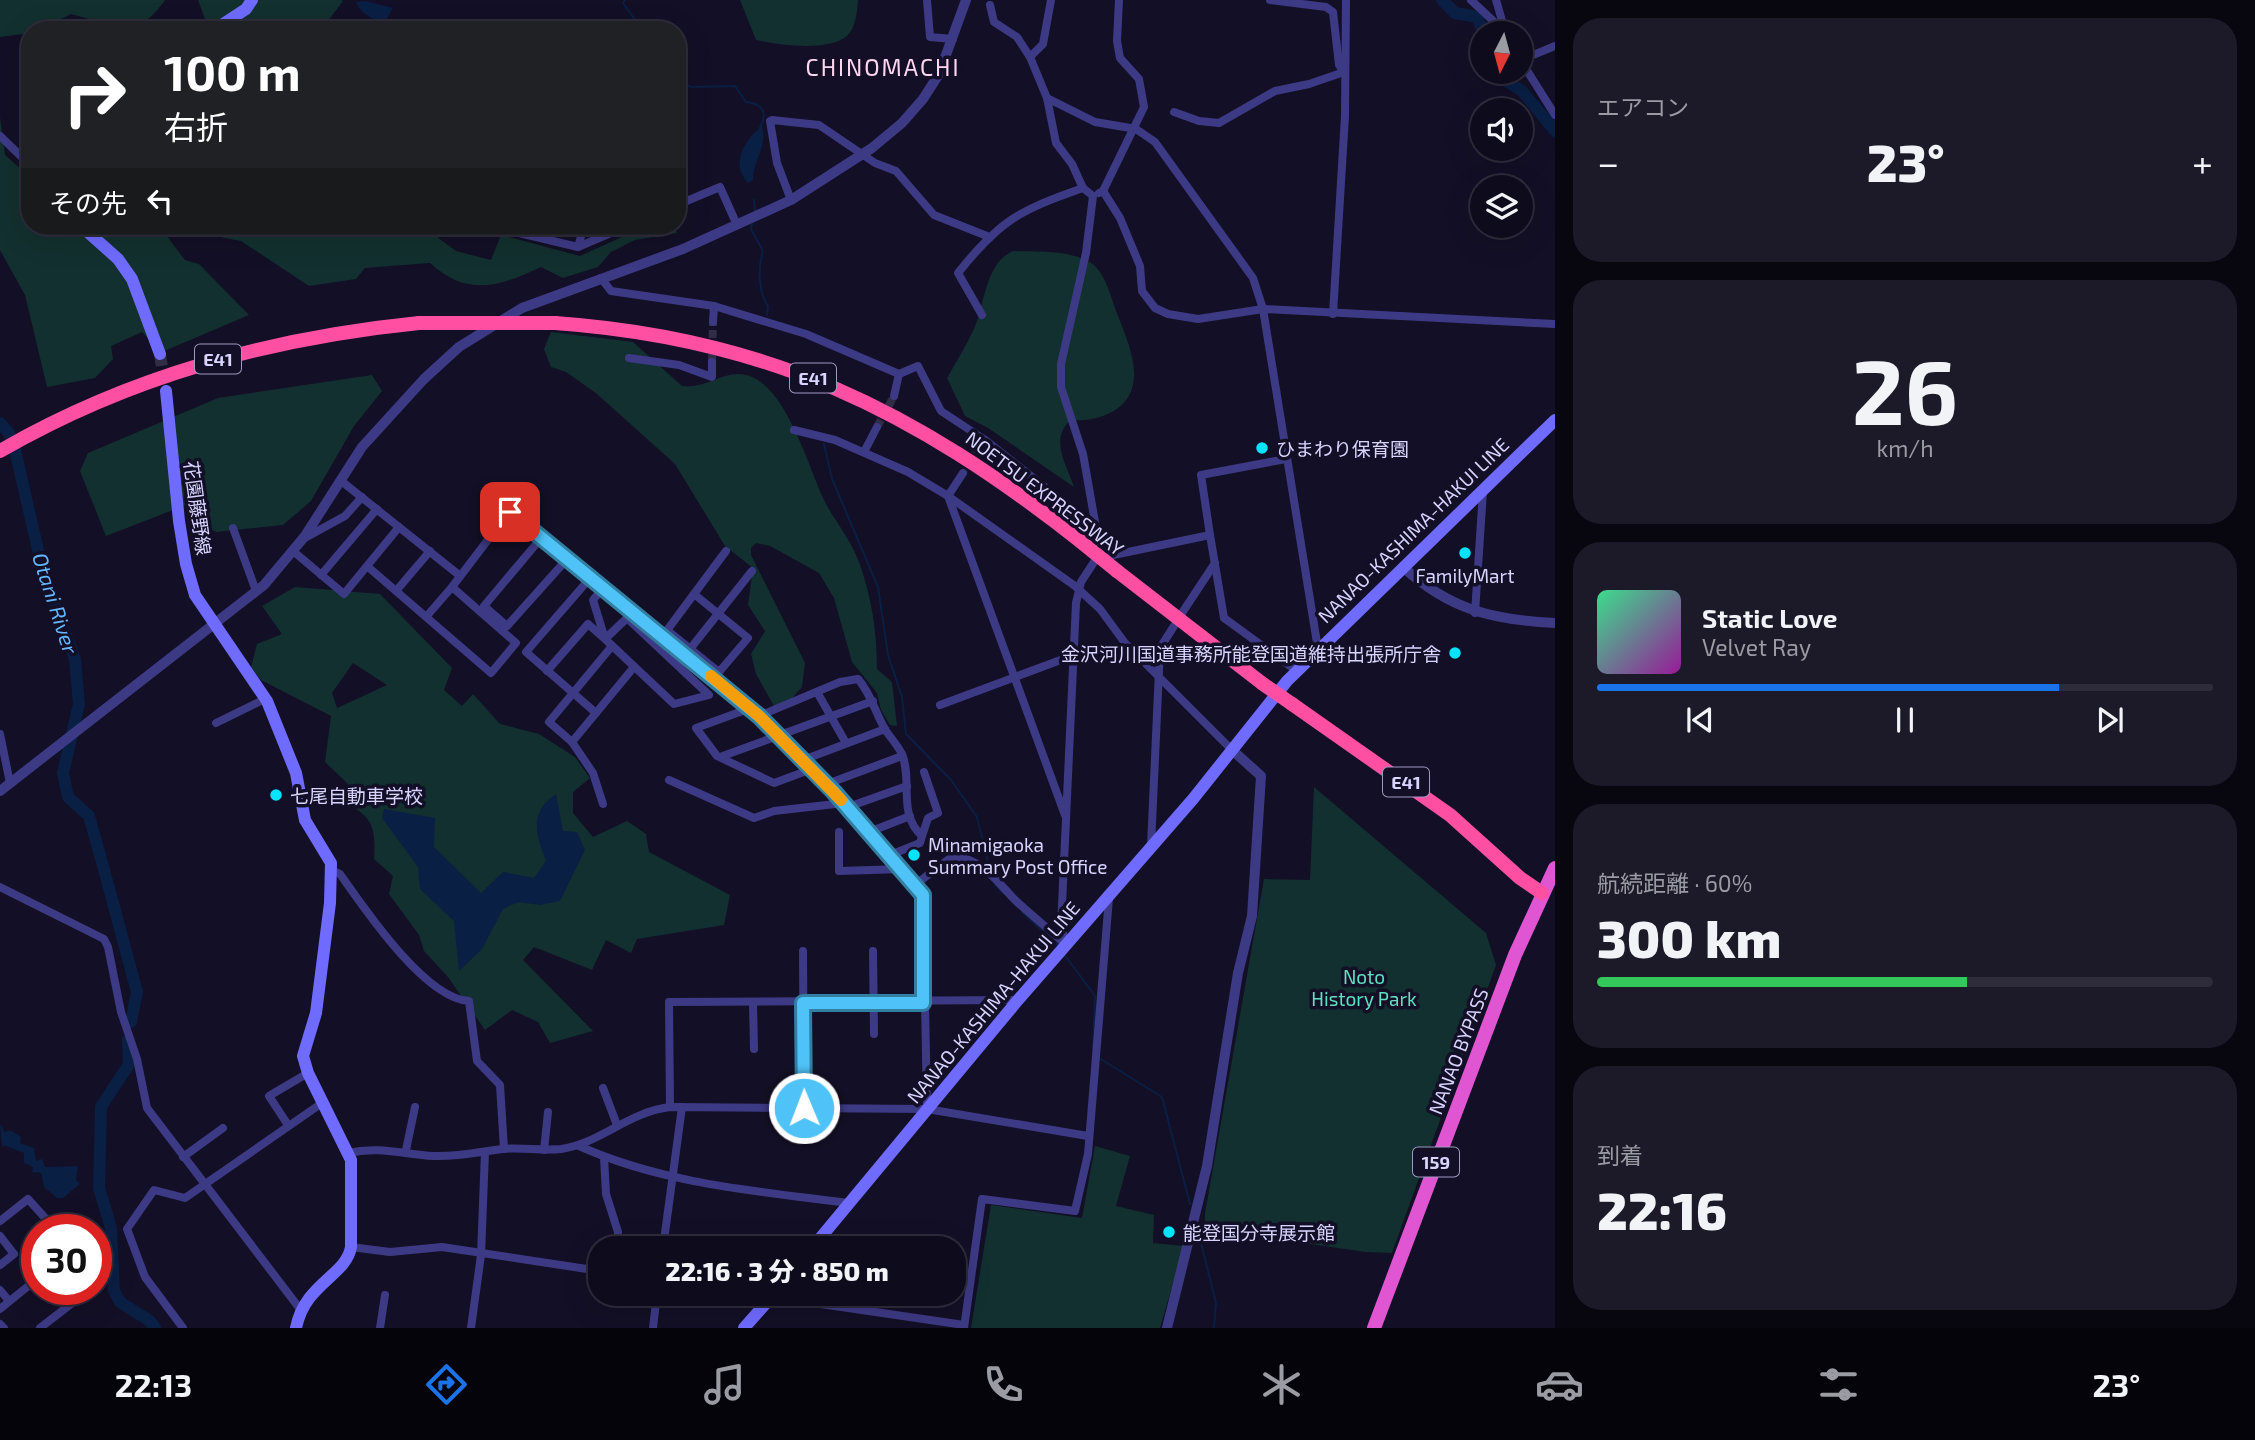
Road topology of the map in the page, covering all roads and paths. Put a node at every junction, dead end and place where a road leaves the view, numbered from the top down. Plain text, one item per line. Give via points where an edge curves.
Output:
1 (252, 0) edge
2 (927, 0) edge
3 (966, 0) edge
4 (1051, 0) edge
5 (1119, 0) edge
6 (1270, 0) edge
7 (1346, 0) edge
8 (1471, 0) edge
9 (1496, 0) edge
10 (990, 5) dead end
11 (229, 21) edge
12 (1493, 21) edge
13 (1502, 21) edge
14 (953, 39) junction
15 (1555, 46) edge
16 (1533, 55) edge
17 (1030, 57) junction
18 (1344, 72) junction
19 (1533, 79) edge
20 (1047, 98) junction
21 (1174, 113) dead end
22 (1555, 115) edge
23 (1136, 128) junction
24 (0, 136) edge
25 (864, 153) junction
26 (21, 157) edge
27 (1083, 188) junction
28 (1103, 191) junction
29 (1093, 196) junction
30 (791, 200) junction
31 (686, 201) edge
32 (737, 225) junction
33 (90, 235) edge
34 (527, 235) edge
35 (581, 235) edge
36 (605, 235) edge
37 (987, 236) junction
38 (578, 247) junction
39 (601, 278) junction
40 (714, 306) junction
41 (1263, 309) junction
42 (1334, 314) junction
43 (982, 315) dead end
44 (713, 322) tunnel mouth
45 (1555, 324) edge
46 (160, 354) tunnel mouth
47 (629, 358) dead end
48 (712, 362) dead end
49 (899, 374) junction
50 (166, 391) tunnel mouth
51 (894, 396) tunnel mouth
52 (1555, 420) edge
53 (877, 427) tunnel mouth
54 (794, 430) dead end
55 (985, 440) junction
56 (978, 450) tunnel mouth
57 (0, 451) edge
58 (864, 452) junction
59 (1286, 459) junction
60 (963, 473) tunnel mouth
61 (340, 480) junction
62 (1483, 491) junction
63 (948, 496) junction
64 (362, 497) junction
65 (377, 509) junction
66 (399, 527) junction
67 (233, 528) dead end
68 (1097, 528) junction
69 (1210, 536) junction
70 (542, 537) junction
71 (303, 539) junction
72 (293, 551) junction
73 (430, 551) junction
74 (726, 551) dead end
75 (568, 558) junction
76 (1096, 559) junction
77 (1215, 562) junction
78 (367, 566) junction
79 (1403, 567) junction
80 (752, 571) dead end
81 (321, 575) junction
82 (459, 575) junction
83 (591, 577) junction
84 (452, 587) junction
85 (604, 587) junction
86 (1079, 589) junction
87 (256, 591) junction
88 (397, 591) junction
89 (694, 594) junction
90 (718, 613) junction
91 (1182, 613) dead end
92 (1475, 613) junction
93 (597, 614) junction
94 (426, 617) junction
95 (1555, 623) edge
96 (214, 624) junction
97 (588, 624) junction
98 (1174, 626) dead end
99 (665, 633) junction
100 (605, 639) junction
101 (612, 646) junction
102 (690, 649) junction
103 (1318, 649) junction
104 (1074, 655) junction
105 (634, 667) junction
106 (547, 671) junction
107 (1297, 671) junction
108 (1159, 677) junction
109 (1015, 678) junction
110 (817, 692) junction
111 (573, 693) junction
112 (265, 699) junction
113 (873, 701) junction
114 (940, 705) dead end
115 (748, 709) junction
116 (596, 713) junction
117 (759, 716) junction
118 (830, 716) junction
119 (216, 723) dead end
120 (885, 729) junction
121 (0, 734) edge
122 (778, 735) junction
123 (572, 742) junction
124 (846, 744) junction
125 (1231, 749) junction
126 (902, 756) junction
127 (720, 757) junction
128 (803, 760) junction
129 (813, 769) junction
130 (924, 772) dead end
131 (669, 779) dead end
132 (10, 783) junction
133 (827, 784) junction
134 (906, 786) junction
135 (0, 791) edge
136 (603, 804) dead end
137 (846, 805) junction
138 (909, 817) junction
139 (1066, 818) junction
140 (839, 832) dead end
141 (869, 832) junction
142 (922, 836) junction
143 (1151, 848) junction
144 (890, 855) junction
145 (1555, 868) edge
146 (903, 869) junction
147 (332, 870) junction
148 (916, 884) junction
149 (0, 887) edge
150 (1542, 893) junction
151 (1109, 897) junction
152 (1064, 948) junction
153 (803, 951) dead end
154 (873, 951) dead end
155 (1018, 1000) junction
156 (753, 1003) junction
157 (803, 1003) junction
158 (874, 1003) junction
159 (923, 1003) junction
160 (874, 1034) dead end
161 (754, 1049) dead end
162 (308, 1073) junction
163 (603, 1088) dead end
164 (322, 1103) junction
165 (415, 1107) dead end
166 (670, 1107) junction
167 (682, 1107) junction
168 (804, 1108) junction
169 (927, 1109) junction
170 (548, 1111) dead end
171 (288, 1125) junction
172 (617, 1125) junction
173 (223, 1128) dead end
174 (1088, 1136) junction
175 (579, 1146) junction
176 (504, 1149) junction
177 (406, 1150) junction
178 (544, 1150) junction
179 (485, 1152) junction
180 (348, 1153) junction
181 (183, 1157) junction
182 (604, 1157) junction
183 (673, 1179) junction
184 (205, 1185) junction
185 (848, 1203) junction
186 (42, 1214) edge
187 (0, 1220) edge
188 (0, 1236) edge
189 (618, 1236) edge
190 (665, 1236) edge
191 (822, 1236) edge
192 (351, 1247) junction
193 (481, 1255) junction
194 (0, 1265) edge
195 (588, 1270) edge
196 (0, 1290) edge
197 (21, 1292) edge
198 (385, 1295) dead end
199 (9, 1301) junction
200 (70, 1305) edge
201 (656, 1306) edge
202 (763, 1306) edge
203 (841, 1306) edge
204 (0, 1309) edge
205 (300, 1309) junction
206 (0, 1324) edge
207 (964, 1326) edge
208 (4, 1328) edge
209 (40, 1328) edge
210 (183, 1328) edge
211 (296, 1328) edge
212 (380, 1328) edge
213 (471, 1328) edge
214 (653, 1328) edge
215 (744, 1328) edge
216 (1167, 1328) edge
217 (1374, 1328) edge

1 - 11 main road
2 - 14 street via 930,37
3 - 14 street
4 - 17 street via 1043,44
5 - 23 street via 1120,58 1139,79 1144,107
6 - 18 street via 1334,12 1339,65
7 - 18 street
8 - 12 street
9 - 13 street
10 - 17 street via 994,22 1017,37
14 - 25 street via 923,99 902,123
15 - 16 street
17 - 20 street
18 - 21 street via 1275,90 1219,123
18 - 42 street
19 - 22 street
20 - 23 street via 1095,122
20 - 27 street via 1056,143
23 - 28 street
23 - 41 street via 1161,149 1225,236 1253,278
24 - 26 street
25 - 30 street
25 - 30 street via 819,125 770,121
25 - 37 street via 895,170 934,215
27 - 29 street
27 - 37 street via 1014,216
28 - 29 street
28 - 41 street via 1120,218 1139,266 1142,291 1155,308 1198,319
29 - 68 street via 1086,253 1061,365 1061,387 1083,454
30 - 32 street
31 - 32 street via 720,187
32 - 39 street
33 - 46 main road via 118,259 132,279
34 - 38 street
35 - 38 street
36 - 38 street
37 - 43 street via 958,273
39 - 40 street via 611,291
39 - 61 street via 522,308 459,347 380,426
40 - 44 street
40 - 49 street via 806,334
41 - 42 street
41 - 59 street
42 - 45 street
47 - 48 street via 679,365 712,377
49 - 51 street
49 - 55 street via 918,366 941,411
50 - 96 main road, 花園藤野線 via 186,564 195,595
52 - 62 main road, NANAO-KASHIMA-HAKUI LINE
53 - 58 street
54 - 58 street
55 - 56 street
55 - 68 street
57 - 150 highway, NOETSU EXPRESSWAY / E41, bridge via 107,397 201,363 308,337 419,323 555,323 707,345 818,380 892,414 967,457 1263,684 1441,807
58 - 63 street
59 - 69 street via 1201,475
59 - 103 street
60 - 63 street
61 - 64 street
61 - 71 street
62 - 79 main road, NANAO-KASHIMA-HAKUI LINE
62 - 92 street
63 - 86 street
63 - 109 street
64 - 65 street
64 - 71 street via 345,516
65 - 66 street
65 - 81 street
66 - 73 street
66 - 78 street
67 - 87 street
68 - 76 street
69 - 76 street
69 - 77 street
70 - 75 street
70 - 75 street via 484,606 507,626
70 - 82 street via 510,512
71 - 72 street
72 - 81 street
72 - 87 street
73 - 82 street
73 - 88 street
74 - 89 street
75 - 83 street
76 - 86 street
77 - 91 street
77 - 107 street via 1224,618
78 - 81 street via 344,594
78 - 88 street
79 - 92 street via 1432,590
79 - 103 main road, NANAO-KASHIMA-HAKUI LINE
80 - 90 street
82 - 84 street
83 - 85 street
83 - 106 street via 526,652
84 - 94 street
84 - 94 street via 516,643 491,673
85 - 93 street via 593,600
85 - 99 street
86 - 104 street
86 - 108 street
87 - 96 street
88 - 94 street
89 - 90 street
89 - 99 street
90 - 102 street
90 - 102 street via 748,638 719,672
92 - 95 street
93 - 97 street
93 - 100 street
96 - 112 main road, 花園藤野線
96 - 132 street
97 - 100 street
97 - 106 street
98 - 108 street via 1160,648
99 - 102 street
99 - 115 street
100 - 101 street
100 - 105 street via 626,618 709,695 674,704
101 - 105 street
101 - 111 street
103 - 107 main road, NANAO-KASHIMA-HAKUI LINE
104 - 109 street
104 - 139 street
105 - 116 street
106 - 111 street
107 - 125 main road, NANAO-KASHIMA-HAKUI LINE
108 - 125 street
108 - 143 street
109 - 114 street
109 - 139 street
110 - 113 street via 858,679
110 - 117 street
110 - 118 street
111 - 116 street
111 - 123 street via 549,722
112 - 119 street
112 - 147 main road, 花園藤野線 via 296,773 305,820
113 - 118 street
113 - 120 street
115 - 117 street
115 - 127 street via 696,728
116 - 123 street
117 - 122 street
118 - 122 street
118 - 124 street
120 - 124 street
120 - 126 street
121 - 132 street
122 - 127 street
122 - 128 street
123 - 136 street via 593,773
124 - 128 street
125 - 143 main road, NANAO-KASHIMA-HAKUI LINE
125 - 216 street via 1261,776 1252,916 1238,973 1207,1166
126 - 133 street
126 - 134 street
127 - 129 street via 774,783
128 - 129 street
129 - 133 street
130 - 142 street via 938,813 928,818
131 - 137 street via 754,818 774,811
132 - 135 street
133 - 137 street
134 - 137 street
134 - 138 street
137 - 141 street
138 - 141 street
138 - 142 street
139 - 152 street
140 - 146 street via 839,871
141 - 144 street
142 - 144 street via 920,844
143 - 151 main road, NANAO-KASHIMA-HAKUI LINE
144 - 146 street
145 - 150 highway, NANAO BYPASS / 159
146 - 148 street
147 - 162 main road via 316,1013 304,1046
147 - 176 street via 340,874 396,949 453,998 469,1001 477,1061 500,1084
148 - 152 street via 953,856 967,858 992,874
148 - 159 street via 923,895
149 - 181 street via 104,939 147,1108
150 - 217 highway, NANAO BYPASS / 159
151 - 152 main road, NANAO-KASHIMA-HAKUI LINE
151 - 174 street
152 - 155 main road, NANAO-KASHIMA-HAKUI LINE
153 - 157 street
154 - 158 street
155 - 159 street
155 - 169 main road, NANAO-KASHIMA-HAKUI LINE
156 - 157 street
156 - 161 street
156 - 166 street via 669,1002
157 - 158 street
157 - 168 street
158 - 159 street
158 - 160 street
159 - 169 street
162 - 164 main road
162 - 171 street via 269,1096
163 - 172 street
164 - 171 street
164 - 180 main road
165 - 177 street
166 - 167 street
166 - 172 street via 650,1110
167 - 168 street
167 - 183 street
168 - 169 street
169 - 174 street
169 - 185 main road, NANAO-KASHIMA-HAKUI LINE
170 - 178 street
171 - 184 street
172 - 175 street
173 - 181 street
174 - 207 street via 1075,1211 982,1199
175 - 178 street
175 - 182 street
176 - 178 street
176 - 179 street
177 - 179 street via 431,1156
177 - 180 street via 368,1148
179 - 193 street
180 - 192 main road
181 - 184 street
182 - 183 street
182 - 189 street via 606,1194
183 - 185 street
183 - 190 street
184 - 205 street
184 - 210 street via 185,1198 154,1190 127,1229 145,1277
185 - 191 main road, NANAO-KASHIMA-HAKUI LINE
186 - 187 street via 28,1199
188 - 194 street via 14,1254
192 - 193 street via 390,1252 442,1247
192 - 205 main road via 348,1259
193 - 195 street
193 - 213 street
196 - 199 street
197 - 199 street
198 - 212 street
199 - 204 street
200 - 209 street
201 - 214 street
202 - 215 main road
203 - 207 street
205 - 211 main road
206 - 208 street

